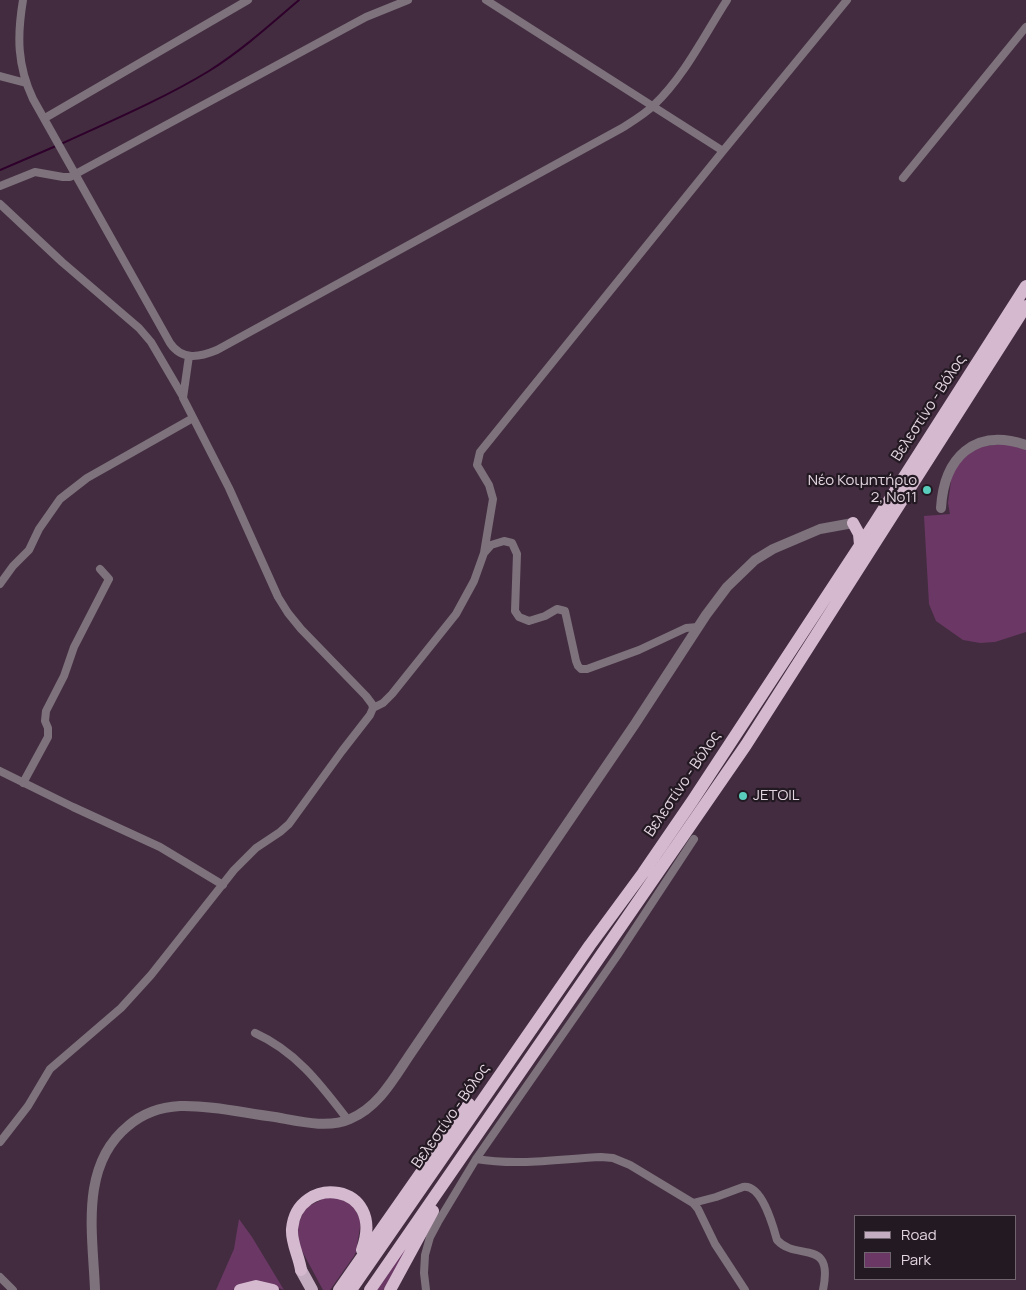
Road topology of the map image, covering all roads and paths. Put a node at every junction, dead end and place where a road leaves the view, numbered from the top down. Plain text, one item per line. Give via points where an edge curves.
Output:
1 (23, 0) edge
2 (248, 0) edge
3 (408, 0) edge
4 (486, 0) edge
5 (727, 0) edge
6 (847, 0) edge
7 (1026, 27) edge
8 (0, 76) edge
9 (26, 83) junction
10 (653, 106) junction
11 (44, 118) junction
12 (723, 151) junction
13 (75, 172) junction
14 (903, 178) dead end
15 (0, 186) edge
16 (0, 204) edge
17 (1026, 286) edge
18 (1026, 306) edge
19 (189, 356) junction
20 (182, 395) junction
21 (193, 418) junction
22 (1026, 445) edge
23 (940, 508) dead end
24 (852, 523) junction
25 (874, 524) junction
26 (860, 545) junction
27 (484, 552) junction
28 (100, 568) dead end
29 (0, 584) edge
30 (698, 627) junction
31 (373, 708) junction
32 (0, 771) edge
33 (23, 783) junction
34 (694, 839) dead end
35 (658, 883) junction
36 (222, 885) junction
37 (590, 945) junction
38 (255, 1033) dead end
39 (348, 1120) junction
40 (0, 1142) edge
41 (466, 1149) junction
42 (476, 1159) junction
43 (693, 1203) junction
44 (355, 1266) junction
45 (301, 1270) joint
46 (0, 1277) edge
47 (95, 1285) edge
48 (13, 1290) edge
49 (240, 1290) edge
50 (273, 1290) edge
51 (312, 1290) edge
52 (338, 1290) edge
53 (351, 1290) edge
54 (370, 1290) edge
55 (390, 1290) edge
56 (426, 1290) edge
57 (745, 1290) edge
58 (823, 1290) edge

1 - 9 street via 18,41
2 - 11 street
3 - 13 street via 366,17
4 - 10 street
5 - 10 street via 674,81
6 - 12 street
7 - 14 street
8 - 9 street
9 - 11 street
10 - 12 street
10 - 19 street via 622,128 223,346 206,354
11 - 13 street
12 - 27 street via 480,452 477,465 493,499
13 - 15 street via 67,177 32,173
13 - 19 street via 170,343 178,352
16 - 20 street via 51,253 139,328 151,342
17 - 25 highway, Βελεστίνο - Βόλος
18 - 35 highway, Βελεστίνο - Βόλος
19 - 20 street
20 - 21 street
21 - 29 street via 87,478 60,499 29,550
21 - 31 street via 283,606 366,696
22 - 23 street via 996,440 976,444 964,451 947,477
24 - 25 highway
24 - 26 highway via 859,534
24 - 30 street via 804,534 755,560 727,587
25 - 26 highway, Βελεστίνο - Βόλος
26 - 37 highway, Βελεστίνο - Βόλος via 693,800
27 - 30 street via 491,545 504,541 512,543 517,554 515,611 519,617 529,621 558,609 565,611 576,662 581,669 639,650 686,628
27 - 31 street via 474,581 456,614 392,694
28 - 33 street via 108,581 46,712 48,737
30 - 39 street via 386,1090 374,1103
31 - 36 street via 288,824 250,853
32 - 33 street
33 - 36 street via 166,850
34 - 35 street
35 - 41 highway, Βελεστίνο - Βόλος
35 - 42 street
36 - 40 street via 121,1008 50,1069 28,1106
37 - 44 highway via 547,996
37 - 53 highway, Βελεστίνο - Βόλος
38 - 39 street via 301,1063
39 - 47 street via 319,1123 185,1106 156,1110 138,1118 108,1147 95,1180 92,1210
41 - 54 highway, Βελεστίνο - Βόλος
41 - 55 highway
42 - 43 street via 513,1162 613,1158 640,1170
42 - 56 street via 430,1237 424,1264
43 - 57 street
43 - 58 street via 748,1186 754,1190 761,1198 777,1240 813,1253 823,1263 826,1271
44 - 45 highway via 367,1234 367,1221 363,1210 348,1196 330,1192 315,1195 304,1203 295,1218 293,1240
44 - 52 highway
45 - 51 main road
46 - 48 street
49 - 50 highway via 256,1286

